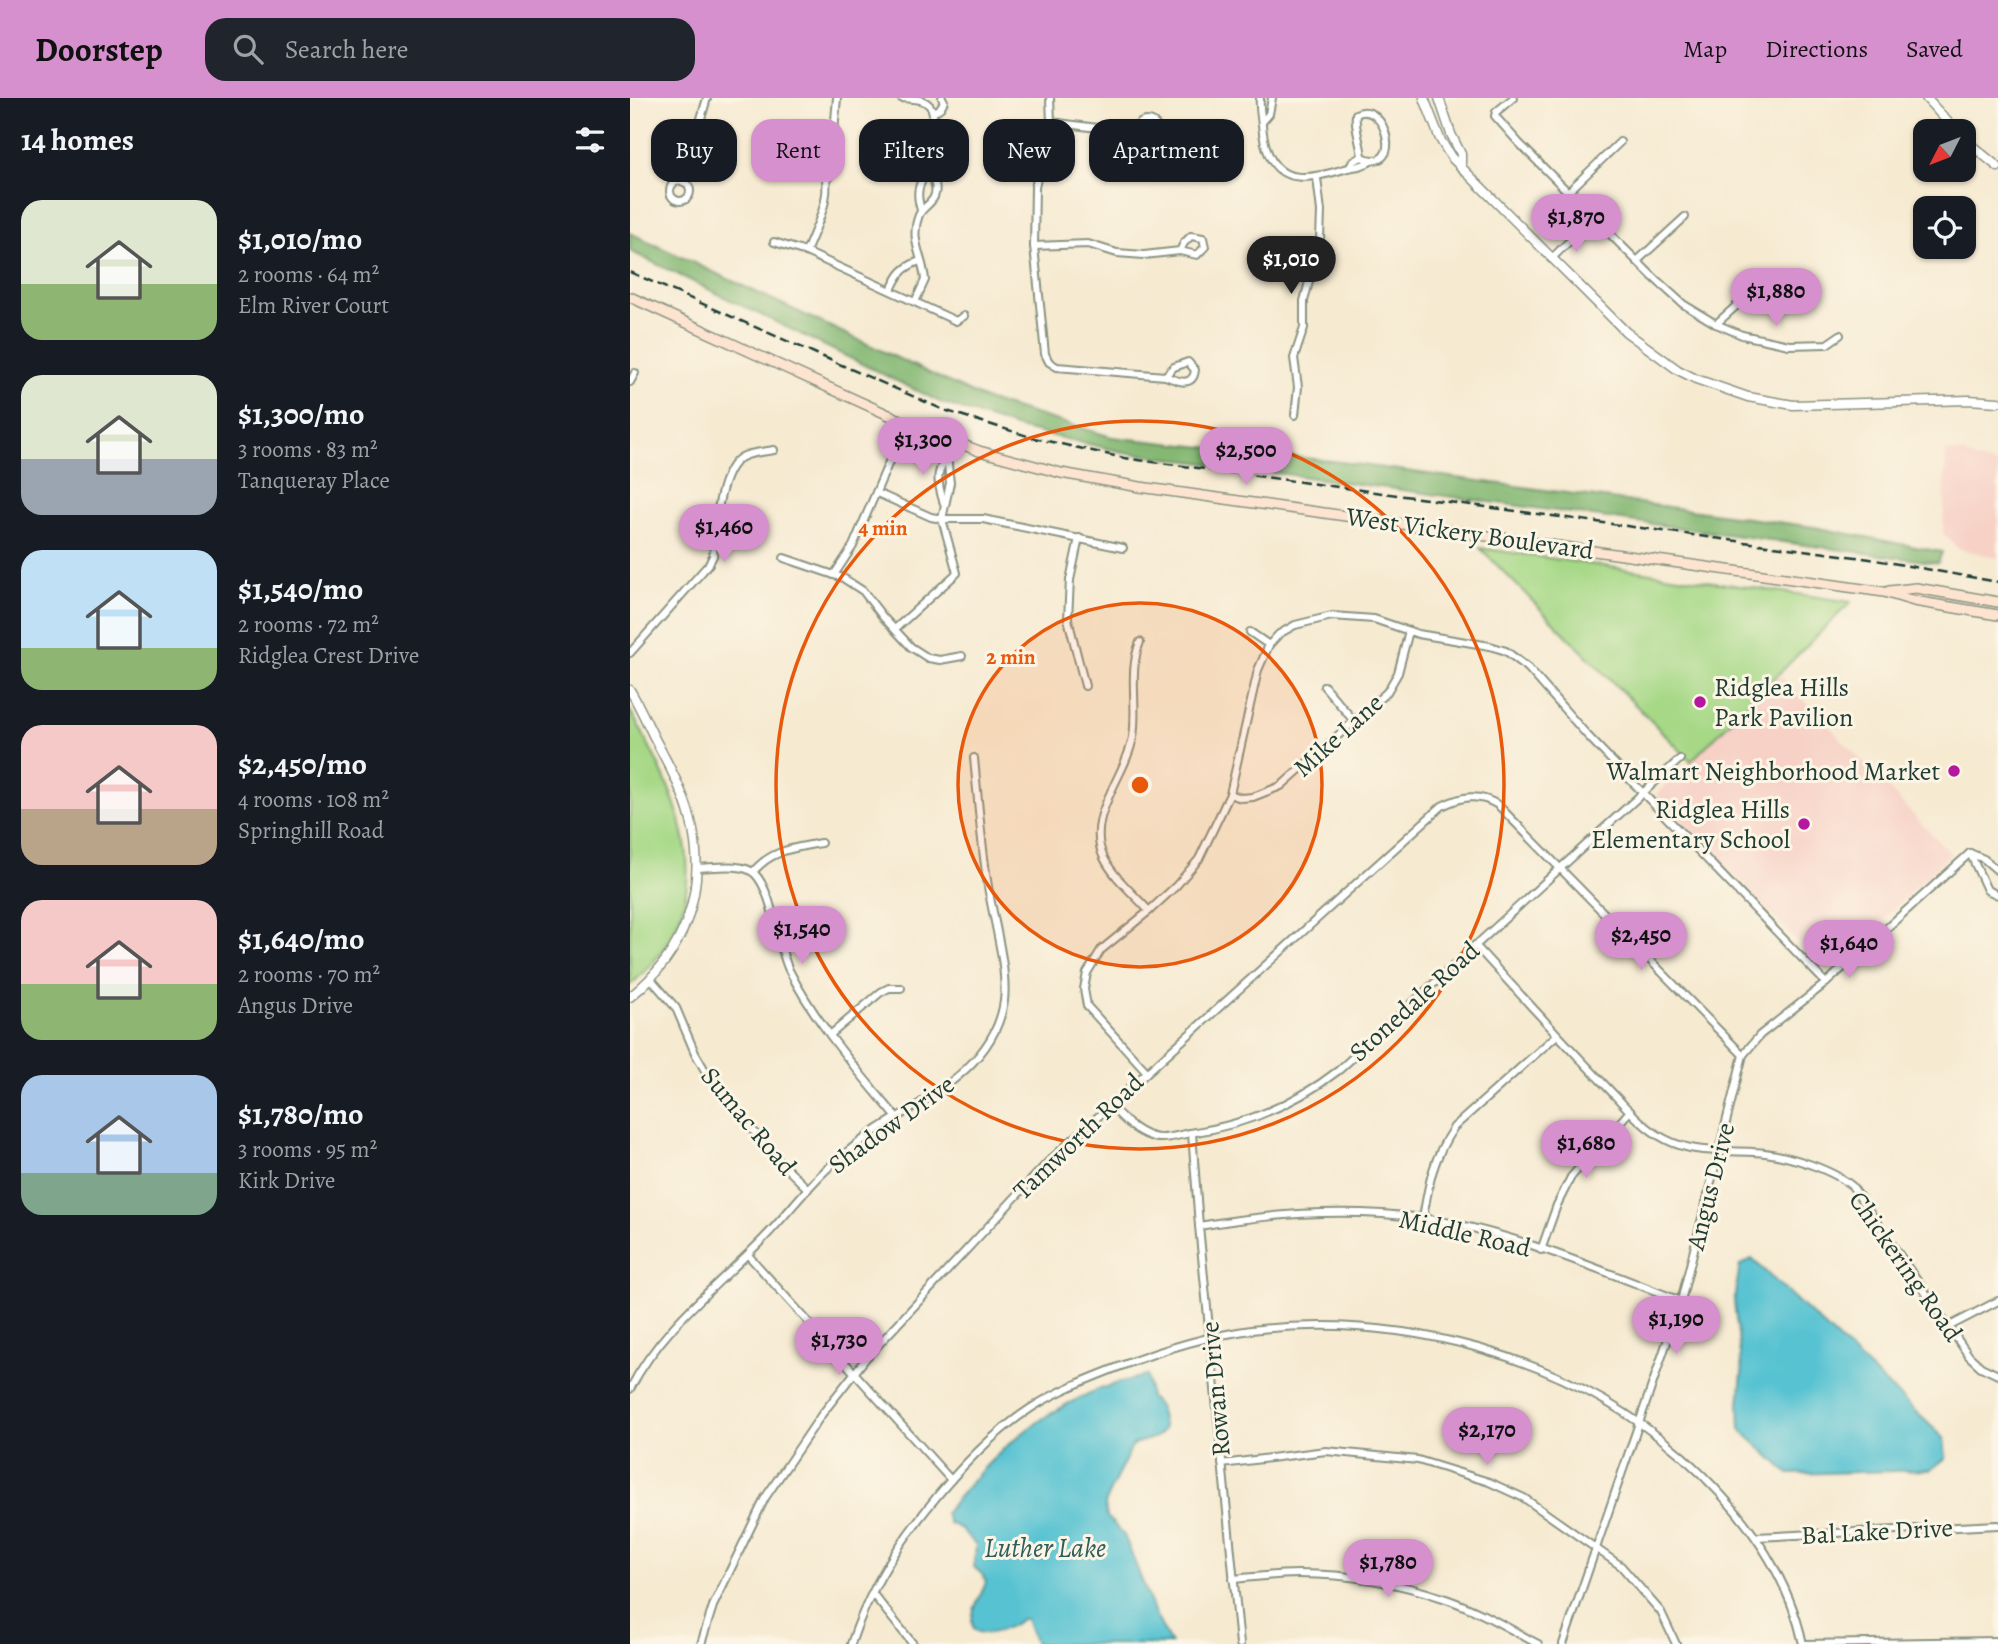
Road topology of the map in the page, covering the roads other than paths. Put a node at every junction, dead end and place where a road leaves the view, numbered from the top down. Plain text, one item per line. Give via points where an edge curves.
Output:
1 (707, 98) edge
2 (837, 98) edge
3 (901, 98) edge
4 (942, 98) edge
5 (1050, 98) edge
6 (1260, 98) edge
7 (1272, 98) edge
8 (1424, 98) edge
9 (1439, 98) edge
10 (1513, 98) edge
11 (1926, 98) edge
12 (922, 99) edge
13 (933, 113) junction
14 (701, 119) edge
15 (835, 119) edge
16 (933, 119) edge
17 (1051, 119) edge
18 (1944, 119) edge
19 (1262, 122) junction
20 (1620, 142) dead end
21 (1976, 149) edge
22 (1362, 157) junction
23 (1371, 161) junction
24 (1461, 166) junction
25 (1350, 167) junction
26 (1998, 167) edge
27 (1317, 178) junction
28 (828, 182) edge
29 (922, 182) edge
30 (935, 182) edge
31 (1036, 182) edge
32 (1568, 192) junction
33 (921, 210) junction
34 (1594, 217) junction
35 (1685, 217) dead end
36 (774, 242) dead end
37 (1034, 246) junction
38 (1180, 251) dead end
39 (806, 252) junction
40 (1551, 259) junction
41 (920, 261) junction
42 (1637, 261) junction
43 (891, 290) junction
44 (1754, 290) dead end
45 (630, 297) edge
46 (915, 302) junction
47 (964, 316) dead end
48 (1716, 324) junction
49 (1840, 335) dead end
50 (635, 373) dead end
51 (1165, 376) junction
52 (630, 382) edge
53 (1998, 402) edge
54 (1295, 415) dead end
55 (954, 441) junction
56 (898, 442) dead end
57 (774, 450) dead end
58 (947, 456) junction
59 (877, 493) junction
60 (944, 506) junction
61 (943, 519) junction
62 (1079, 538) junction
63 (1123, 548) dead end
64 (784, 558) dead end
65 (834, 575) junction
66 (1884, 592) junction
67 (1998, 602) edge
68 (1998, 615) edge
69 (896, 628) junction
70 (1409, 631) junction
71 (1250, 632) dead end
72 (1140, 642) dead end
73 (1269, 645) junction
74 (630, 653) edge
75 (962, 656) dead end
76 (1085, 685) dead end
77 (1324, 686) dead end
78 (630, 690) edge
79 (1354, 721) junction
80 (974, 758) dead end
81 (1680, 759) dead end
82 (1643, 792) junction
83 (1230, 794) junction
84 (821, 843) dead end
85 (1970, 853) junction
86 (697, 868) junction
87 (1560, 868) junction
88 (1998, 870) edge
89 (753, 872) junction
90 (1998, 895) edge
91 (1149, 911) junction
92 (1475, 945) junction
93 (651, 979) junction
94 (1826, 983) junction
95 (901, 988) dead end
96 (630, 997) edge
97 (830, 1035) junction
98 (1557, 1035) junction
99 (1743, 1055) junction
100 (1146, 1071) junction
101 (1109, 1104) junction
102 (1630, 1111) junction
103 (897, 1118) junction
104 (1192, 1133) junction
105 (1718, 1153) junction
106 (808, 1189) junction
107 (1423, 1218) junction
108 (1199, 1226) junction
109 (1541, 1250) junction
110 (748, 1255) junction
111 (1681, 1301) junction
112 (1998, 1301) edge
113 (1948, 1327) junction
114 (1210, 1339) junction
115 (854, 1373) junction
116 (1998, 1375) edge
117 (630, 1389) edge
118 (1639, 1423) junction
119 (1222, 1464) junction
120 (951, 1480) junction
121 (1998, 1525) edge
122 (1756, 1537) junction
123 (1597, 1547) junction
124 (1233, 1579) junction
125 (872, 1593) junction
126 (1998, 1641) edge
127 (1925, 1643) edge
128 (701, 1644) edge
129 (851, 1644) edge
130 (913, 1644) edge
131 (1240, 1644) edge
132 (1538, 1644) edge
133 (1563, 1644) edge
134 (1676, 1644) edge
135 (1803, 1644) edge

1 - 14 street
2 - 15 street
3 - 12 street
4 - 13 street via 944,102
5 - 17 street
6 - 19 street
7 - 19 street
8 - 24 street via 1440,139
9 - 24 street via 1461,154
10 - 32 street via 1495,116
11 - 18 street
12 - 13 street
13 - 16 street
19 - 27 street via 1261,137 1273,164 1296,178
20 - 32 street
21 - 26 street
22 - 23 street
22 - 23 street via 1356,114 1373,110 1385,129 1387,145 1380,159
22 - 25 street
23 - 25 street
24 - 40 street
25 - 27 street
27 - 54 street via 1320,239 1294,358
28 - 39 street via 826,200
29 - 33 street via 917,198
30 - 33 street via 931,203
31 - 37 street
32 - 34 street
33 - 41 street via 914,235
34 - 40 street
34 - 42 street
35 - 42 street
36 - 39 street
37 - 38 street via 1088,244 1144,255
37 - 51 street via 1049,362 1057,367
39 - 43 street
40 - 53 street via 1645,347 1678,370 1748,397 1819,406
41 - 43 street via 900,272
41 - 46 street via 925,280
42 - 48 street via 1683,304
43 - 46 street
44 - 48 street
45 - 55 main road, West Vickery Boulevard
46 - 47 street via 957,321
48 - 49 street via 1789,345 1826,344
50 - 52 street
51 - 51 street via 1186,383 1195,370 1188,362
55 - 58 street
55 - 66 main road, West Vickery Boulevard via 1035,466 1128,485
56 - 59 street
57 - 74 street via 743,456 730,470 709,564
58 - 60 street via 950,483
58 - 60 street via 937,478
59 - 61 street
59 - 65 street
60 - 61 street
61 - 62 street via 983,519
61 - 69 street via 957,573
62 - 63 street
62 - 76 street via 1068,619
64 - 65 street
65 - 69 street via 863,591
66 - 67 main road, West Vickery Boulevard via 1916,588
66 - 68 main road, West Vickery Boulevard
69 - 75 street via 911,647 928,658
70 - 73 street via 1374,619 1332,616 1295,625
70 - 79 street, Mike Lane via 1392,686
70 - 82 street via 1506,652 1528,668
71 - 73 street
72 - 91 street via 1134,658 1132,740 1098,831 1105,859
73 - 83 street via 1258,670
77 - 79 street
78 - 86 street via 684,800
79 - 83 street, Mike Lane via 1281,786 1253,797
80 - 103 street, Shadow Drive via 987,880 1003,969 1001,1014 988,1042 956,1079
81 - 82 street, Stonedale Road
82 - 87 street, Stonedale Road
82 - 94 street
83 - 91 street via 1199,859
84 - 89 street via 773,854
85 - 88 street
85 - 90 street via 1987,890
85 - 94 street, Angus Drive
86 - 89 street via 740,867
86 - 93 street via 693,902 683,930
87 - 92 street, Stonedale Road
87 - 99 street, Tamworth Road
87 - 100 street, Tamworth Road via 1499,805 1475,796 1453,800
89 - 97 street via 765,891 788,967 811,1011
91 - 100 street via 1101,950 1087,973 1084,989 1087,1006
92 - 98 street, Chickering Road
92 - 104 street, Stonedale Road via 1322,1083 1273,1111
93 - 96 street
93 - 106 street, Sumac Road via 676,1008 711,1081
94 - 99 street, Angus Drive via 1760,1035
95 - 97 street via 881,992
97 - 103 street
98 - 102 street, Chickering Road
98 - 107 street via 1454,1127 1432,1169
99 - 105 street, Angus Drive
100 - 101 street, Tamworth Road
101 - 104 street, Stonedale Road via 1141,1133 1159,1138
101 - 115 street, Tamworth Road via 999,1213
102 - 105 street, Chickering Road via 1665,1139
102 - 109 street via 1571,1177
103 - 106 street, Shadow Drive via 850,1150
104 - 108 street, Rowan Drive
105 - 111 street, Angus Drive
105 - 113 street, Chickering Road via 1771,1153 1840,1175 1854,1188
106 - 110 street, Shadow Drive
107 - 108 street, Middle Road via 1309,1212
107 - 109 street, Middle Road
108 - 114 street, Rowan Drive
109 - 111 street, Middle Road
110 - 115 street
110 - 117 street, Shadow Drive via 659,1343
111 - 118 street, Angus Drive
112 - 113 street
113 - 116 street, Chickering Road via 1969,1356
114 - 118 street via 1248,1331 1321,1327 1414,1333 1531,1365 1598,1397
114 - 119 street, Rowan Drive
114 - 120 street via 1136,1360 1064,1390 1031,1408
115 - 120 street
115 - 128 street, Tamworth Road via 765,1497 713,1606
118 - 122 street via 1695,1468
118 - 123 street, Angus Drive
119 - 123 street via 1326,1451 1418,1460 1524,1498
119 - 124 street, Rowan Drive
120 - 125 street via 908,1532
121 - 122 street, Bal Lake Drive
122 - 135 street via 1783,1582
123 - 133 street, Angus Drive
123 - 134 street via 1645,1591
124 - 131 street, Rowan Drive
124 - 132 street via 1296,1574 1351,1577 1408,1589 1444,1598
125 - 129 street
125 - 130 street
126 - 127 street
127 - 135 street

